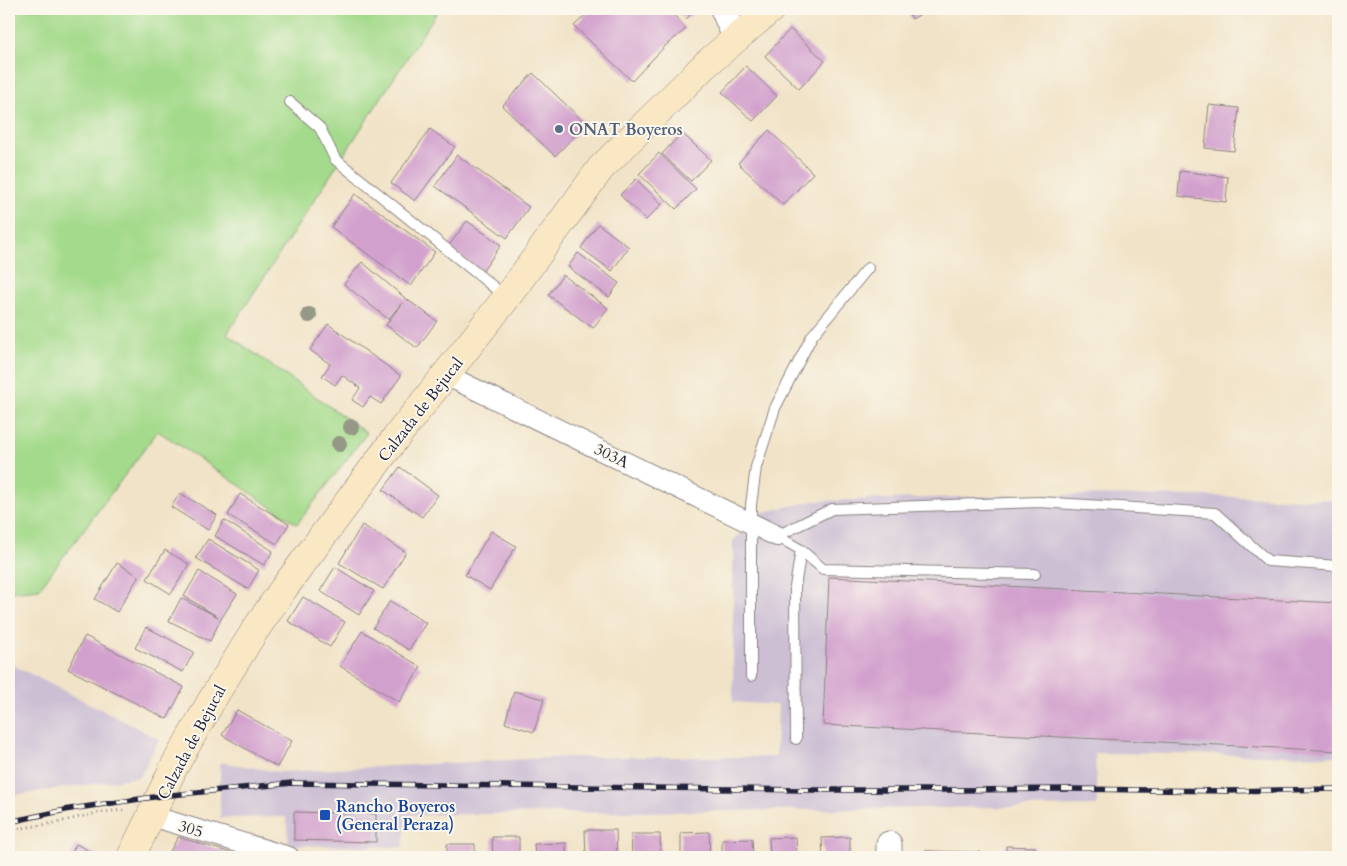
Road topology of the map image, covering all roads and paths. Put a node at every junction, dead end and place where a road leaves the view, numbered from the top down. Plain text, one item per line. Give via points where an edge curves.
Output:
1 (723, 9) edge
2 (772, 9) edge
3 (736, 39) junction
4 (290, 102) dead end
5 (868, 268) dead end
6 (507, 297) junction
7 (446, 376) junction
8 (751, 523) junction
9 (777, 536) junction
10 (801, 550) junction
11 (1338, 566) edge
12 (1035, 574) dead end
13 (751, 676) dead end
14 (796, 739) dead end
15 (151, 816) junction
16 (9, 830) edge
17 (131, 857) edge
18 (289, 857) edge

1 - 3 street
2 - 3 main road, Calzada de Bejucal
3 - 6 main road, Calzada de Bejucal via 698,71 602,168
4 - 6 lane via 320,128 335,159
5 - 8 lane via 812,336 775,408 756,467
6 - 7 main road, Calzada de Bejucal
7 - 8 street, 303A
7 - 15 main road, Calzada de Bejucal via 313,548 255,630 174,767
8 - 9 street, 303A
8 - 13 lane
9 - 10 lane
9 - 11 lane via 832,509 1039,502 1215,513 1268,561
10 - 12 lane via 823,569
10 - 14 lane via 795,587
15 - 16 path via 134,810 101,812
15 - 17 main road, Calzada de Bejucal
15 - 18 street, 305

